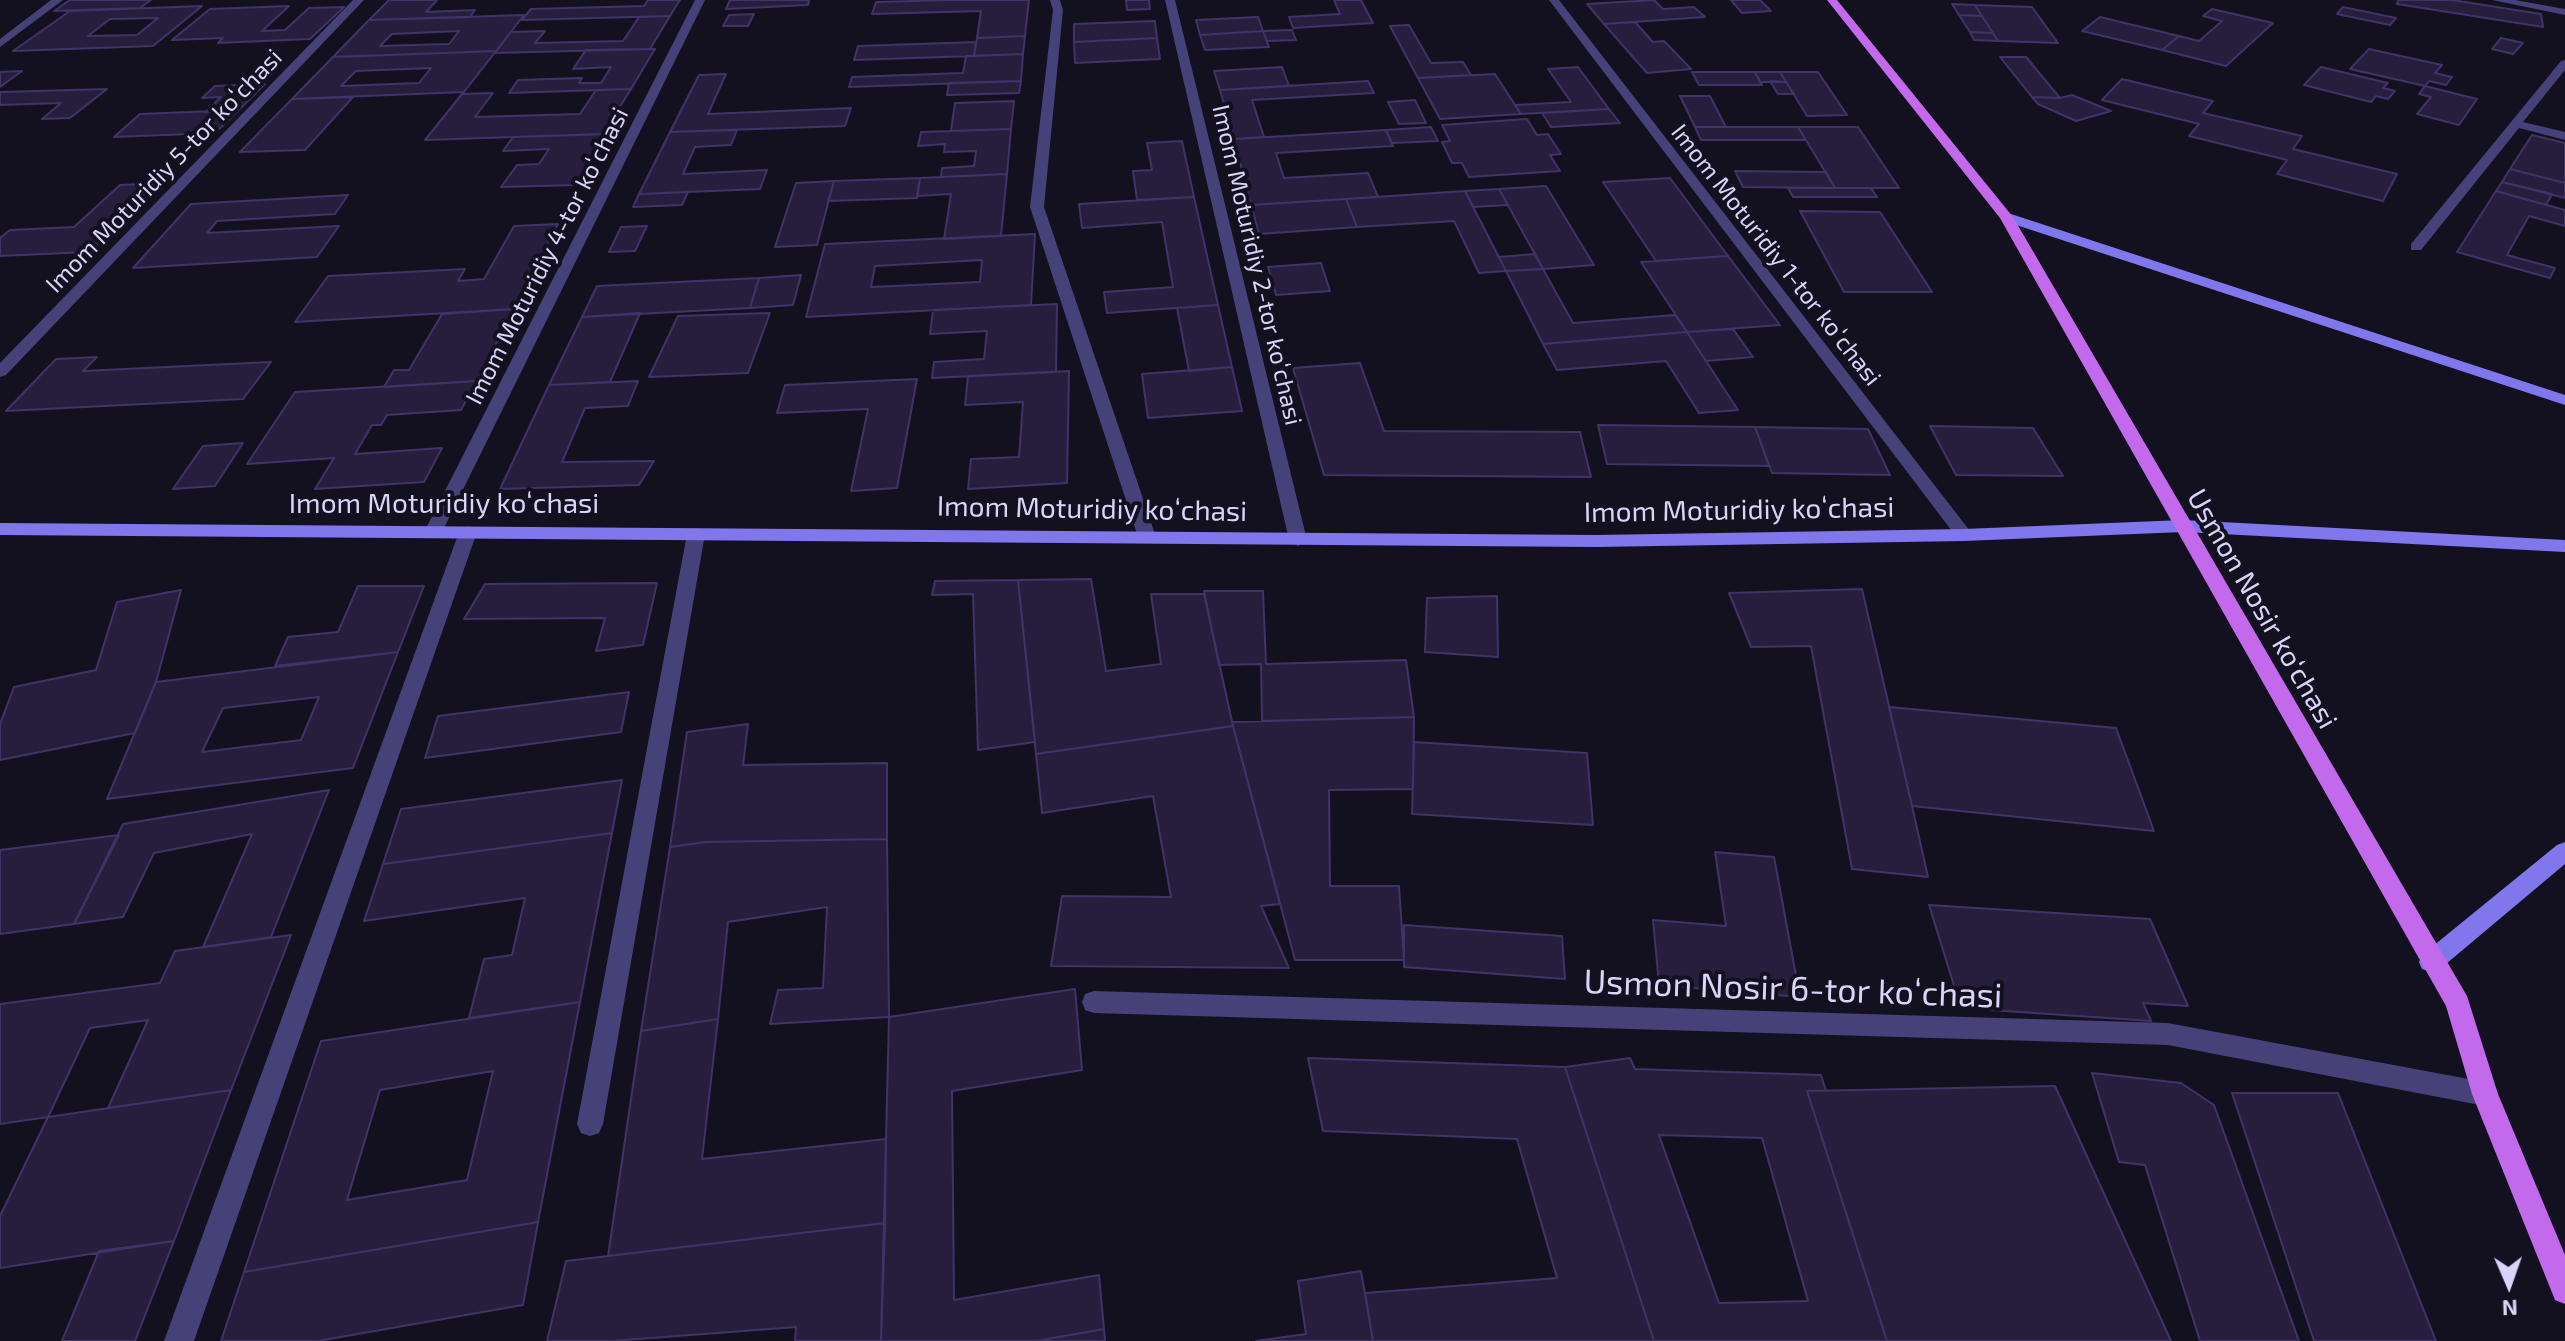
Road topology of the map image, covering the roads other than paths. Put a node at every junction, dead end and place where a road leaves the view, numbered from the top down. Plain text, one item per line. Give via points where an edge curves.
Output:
1 (58, 0) edge
2 (359, 0) edge
3 (700, 0) edge
4 (1055, 0) edge
5 (1170, 0) edge
6 (1554, 0) edge
7 (1832, 0) edge
8 (2497, 0) edge
9 (2565, 12) edge
10 (0, 44) edge
11 (2565, 63) edge
12 (2516, 124) junction
13 (2565, 136) edge
14 (2006, 217) junction
15 (2416, 247) dead end
16 (0, 372) edge
17 (2565, 400) edge
18 (2183, 526) junction
19 (0, 529) edge
20 (433, 532) junction
21 (468, 532) junction
22 (696, 534) junction
23 (1964, 535) junction
24 (1147, 537) junction
25 (1298, 540) junction
26 (2565, 546) edge
27 (2565, 851) edge
28 (2431, 962) junction
29 (1094, 1002) dead end
30 (2485, 1094) junction
31 (590, 1124) dead end
32 (2565, 1290) edge
33 (179, 1341) edge

1 - 10 street
2 - 16 street, Imom Moturidiy 5-tor koʻchasi
3 - 20 street, Imom Moturidiy 4-tor koʻchasi
4 - 24 street via 1037,207
5 - 25 street, Imom Moturidiy 2-tor koʻchasi
6 - 23 street, Imom Moturidiy 1-tor koʻchasi
7 - 14 main road, Usmon Nosir ko‘chasi
8 - 9 street
11 - 12 street
12 - 13 street
12 - 15 street
14 - 17 street
14 - 18 main road, Usmon Nosir ko‘chasi
18 - 23 street, Imom Moturidiy koʻchasi
18 - 26 street, Imom Moturidiy koʻchasi
18 - 28 main road, Usmon Nosir ko‘chasi
19 - 20 street, Imom Moturidiy koʻchasi
20 - 21 street, Imom Moturidiy koʻchasi
21 - 22 street, Imom Moturidiy koʻchasi
21 - 33 street
22 - 24 street, Imom Moturidiy koʻchasi
22 - 31 street
23 - 25 street, Imom Moturidiy koʻchasi
24 - 25 street, Imom Moturidiy koʻchasi
27 - 28 street
28 - 30 main road, Usmon Nosir ko‘chasi via 2458,1004
29 - 30 street, Usmon Nosir 6-tor koʻchasi via 2168,1034
30 - 32 main road, Usmon Nosir ko‘chasi

